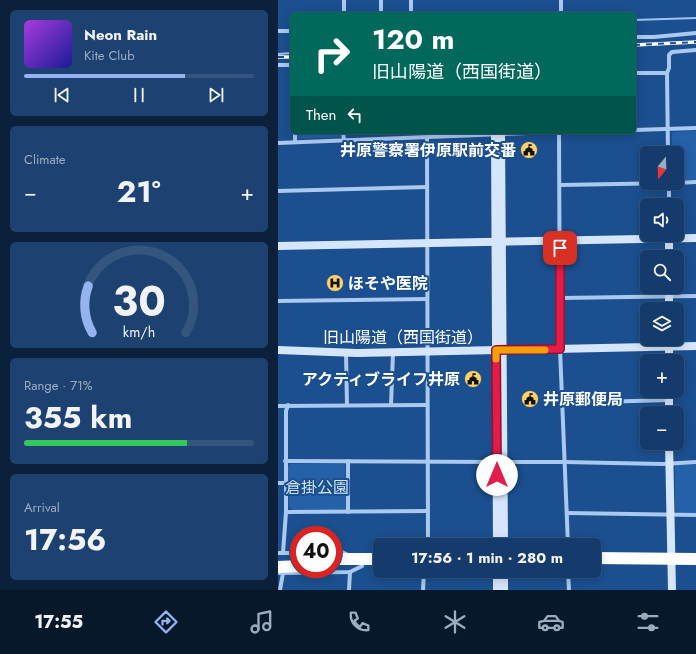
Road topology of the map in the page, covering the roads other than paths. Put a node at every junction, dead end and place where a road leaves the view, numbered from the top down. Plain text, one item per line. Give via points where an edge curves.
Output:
1 (344, 0) edge
2 (381, 0) edge
3 (411, 0) edge
4 (561, 0) edge
5 (344, 12) edge
6 (381, 12) edge
7 (412, 12) edge
8 (561, 12) edge
9 (278, 31) edge
10 (290, 31) edge
11 (696, 33) edge
12 (636, 37) edge
13 (696, 50) edge
14 (278, 65) edge
15 (290, 65) edge
16 (667, 72) junction
17 (636, 73) edge
18 (696, 128) edge
19 (668, 129) junction
20 (636, 130) edge
21 (295, 134) edge
22 (343, 134) edge
23 (448, 134) edge
24 (498, 134) joint
25 (559, 134) edge
26 (426, 137) junction
27 (344, 140) junction
28 (278, 142) edge
29 (295, 142) junction
30 (668, 146) edge
31 (696, 182) edge
32 (684, 183) edge
33 (640, 184) edge
34 (560, 185) junction
35 (427, 187) junction
36 (278, 190) edge
37 (640, 238) edge
38 (684, 238) edge
39 (696, 238) edge
40 (560, 241) junction
41 (499, 242) junction
42 (427, 244) junction
43 (278, 246) edge
44 (696, 296) edge
45 (669, 297) junction
46 (561, 298) junction
47 (427, 299) junction
48 (278, 301) edge
49 (669, 302) edge
50 (640, 345) edge
51 (684, 345) edge
52 (696, 346) edge
53 (560, 349) junction
54 (278, 350) edge
55 (499, 350) junction
56 (428, 352) junction
57 (346, 353) junction
58 (393, 353) junction
59 (670, 400) joint
60 (563, 403) junction
61 (288, 405) junction
62 (347, 405) junction
63 (391, 405) junction
64 (427, 405) junction
65 (278, 406) edge
66 (670, 406) edge
67 (669, 450) edge
68 (285, 461) junction
69 (348, 461) junction
70 (427, 461) junction
71 (500, 462) junction
72 (564, 462) junction
73 (696, 462) edge
74 (669, 464) junction
75 (278, 483) edge
76 (285, 483) junction
77 (428, 511) junction
78 (286, 512) junction
79 (348, 512) junction
80 (567, 513) junction
81 (670, 514) junction
82 (696, 515) edge
83 (428, 538) edge
84 (497, 538) edge
85 (504, 538) edge
86 (568, 538) edge
87 (342, 552) edge
88 (290, 554) edge
89 (280, 555) edge
90 (290, 558) edge
91 (601, 558) edge
92 (696, 559) edge
93 (373, 560) edge
94 (342, 561) edge
95 (361, 562) junction
96 (671, 563) junction
97 (342, 565) edge
98 (373, 565) edge
99 (601, 567) edge
100 (696, 567) edge
101 (281, 570) edge
102 (350, 572) junction
103 (278, 573) edge
104 (424, 578) edge
105 (497, 578) edge
106 (504, 578) edge
107 (568, 578) edge
108 (280, 590) edge
109 (349, 590) edge
110 (423, 590) edge
111 (497, 590) edge
112 (504, 590) edge
113 (569, 590) edge
114 (672, 590) edge

1 - 5 street
2 - 6 street
3 - 7 street
4 - 8 street
9 - 10 street
11 - 12 street
13 - 16 street via 670,54
14 - 15 street
16 - 17 street
16 - 19 street
18 - 19 street
19 - 20 street
19 - 30 street
21 - 29 street
22 - 27 street
23 - 24 street
23 - 26 street
24 - 41 street
25 - 34 street
26 - 27 street via 404,135
26 - 35 street
27 - 29 street
28 - 29 street
31 - 32 street
33 - 34 street
34 - 40 street
35 - 36 street
35 - 42 street
37 - 40 street
38 - 39 street
40 - 41 street
40 - 46 street
41 - 42 street
41 - 55 street
42 - 43 street
42 - 47 street
44 - 45 street
45 - 46 street
45 - 49 street
46 - 53 street
47 - 48 street
47 - 56 street
50 - 53 street, 旧山陽道（西国街道）
51 - 52 street, 旧山陽道（西国街道）
53 - 55 street, 旧山陽道（西国街道）
53 - 60 street
54 - 57 street, 旧山陽道（西国街道）
55 - 56 street, 旧山陽道（西国街道）
55 - 71 street
56 - 58 street, 旧山陽道（西国街道）
56 - 64 street
57 - 58 street, 旧山陽道（西国街道）
57 - 62 street
58 - 63 street
59 - 60 street
59 - 66 street
60 - 72 street
61 - 62 street
61 - 65 street
61 - 68 street
62 - 63 street
63 - 64 street
64 - 70 street
67 - 74 street
68 - 69 street
68 - 76 street
69 - 70 street
69 - 79 street
70 - 71 street
70 - 77 street
71 - 72 street
71 - 84 street
71 - 85 street
72 - 74 street
72 - 80 street
73 - 74 street
74 - 81 street
75 - 76 street
76 - 78 street
77 - 79 street
77 - 83 street
78 - 79 street
78 - 89 street
80 - 81 street
80 - 86 street
81 - 82 street
81 - 96 street
87 - 95 street
88 - 89 street
89 - 90 highway
91 - 96 highway
92 - 96 highway
93 - 95 highway
94 - 95 highway
95 - 97 highway
95 - 98 highway
95 - 102 street
96 - 99 highway
96 - 100 highway
96 - 114 street
101 - 102 street
101 - 103 street
101 - 108 street
102 - 109 street
104 - 110 street
105 - 111 street
106 - 112 street
107 - 113 street

